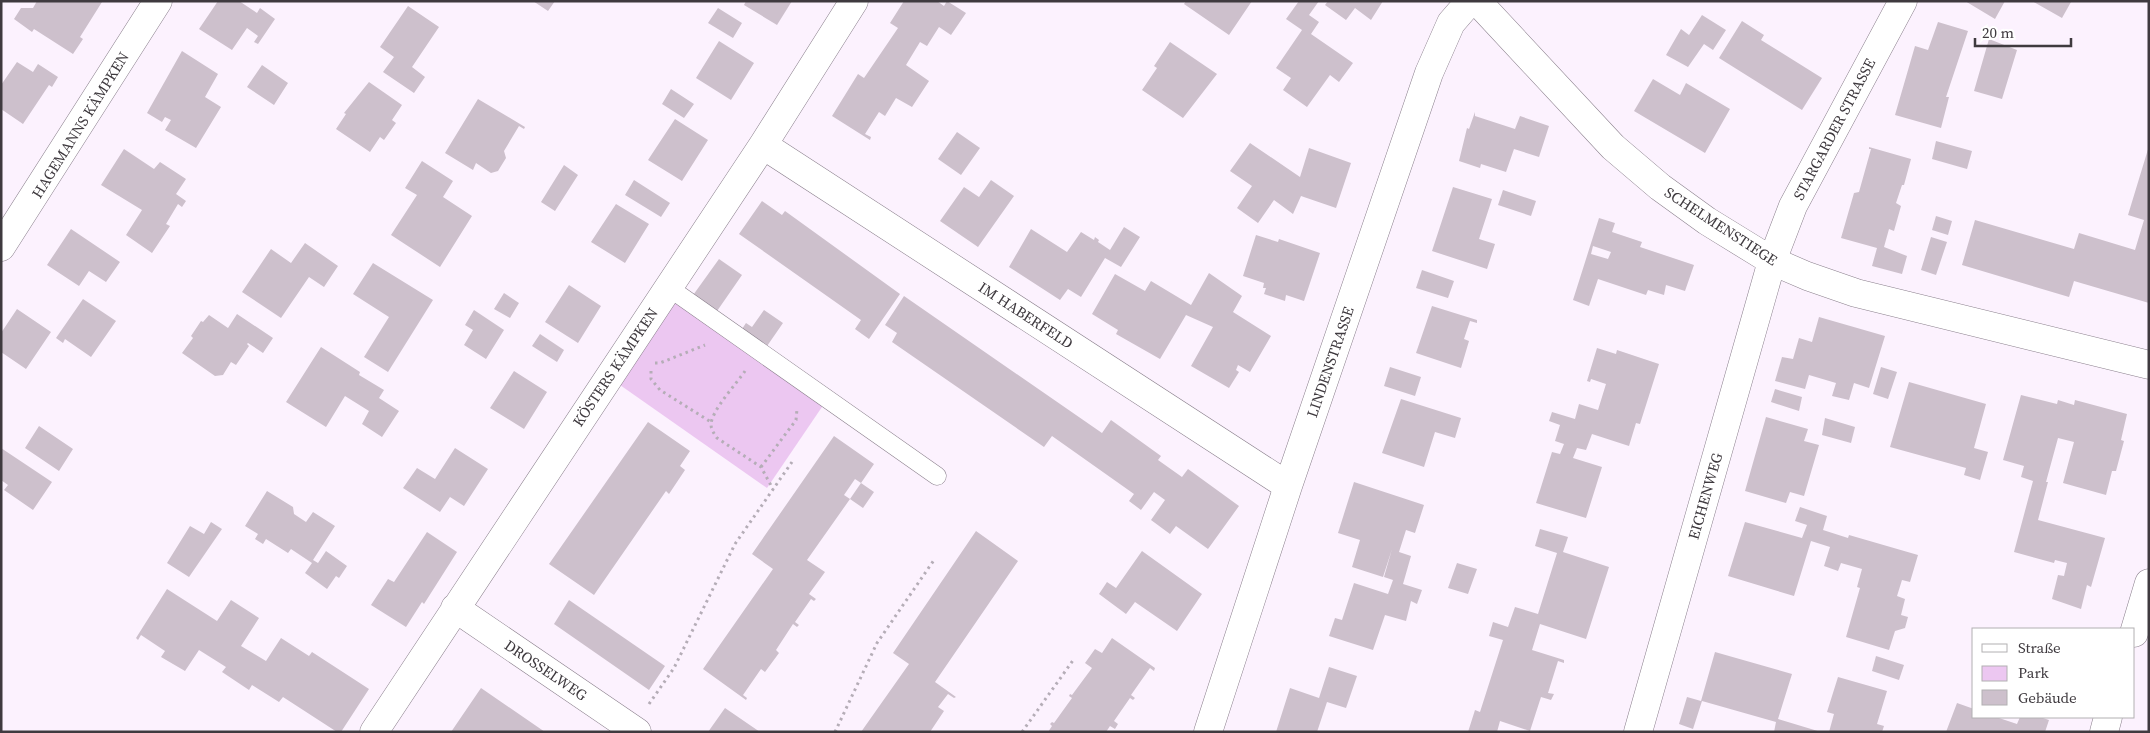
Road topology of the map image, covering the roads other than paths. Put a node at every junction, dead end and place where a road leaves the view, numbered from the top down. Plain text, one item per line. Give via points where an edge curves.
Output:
1 (158, 1) edge
2 (854, 1) edge
3 (1470, 1) edge
4 (1477, 1) edge
5 (1903, 1) edge
6 (763, 145) junction
7 (1, 248) edge
8 (1772, 261) junction
9 (668, 287) junction
10 (2149, 365) edge
11 (937, 476) dead end
12 (1288, 486) junction
13 (2149, 583) edge
14 (455, 608) junction
15 (2135, 630) edge
16 (2108, 718) edge
17 (634, 730) edge
18 (374, 732) edge
19 (1208, 732) edge
20 (1638, 732) edge
21 (2104, 732) edge

1 - 7 street, HAGEMANNS KÄMPKEN
2 - 6 street, KÖSTERS KÄMPKEN
3 - 12 street, LINDENSTRASSE via 1451,23 1429,72
4 - 8 street, SCHELMENSTIEGE via 1613,147 1707,221
5 - 8 street, STARGARDER STRASSE via 1792,206
6 - 9 street, KÖSTERS KÄMPKEN
6 - 12 street, IM HABERFELD
8 - 10 street, SCHELMENSTIEGE via 1856,293
8 - 20 street, EICHENWEG
9 - 11 lane
9 - 14 street, KÖSTERS KÄMPKEN
12 - 19 street, LINDENSTRASSE
13 - 15 street
14 - 17 street, DROSSELWEG
14 - 18 street, KÖSTERS KÄMPKEN
16 - 21 street

